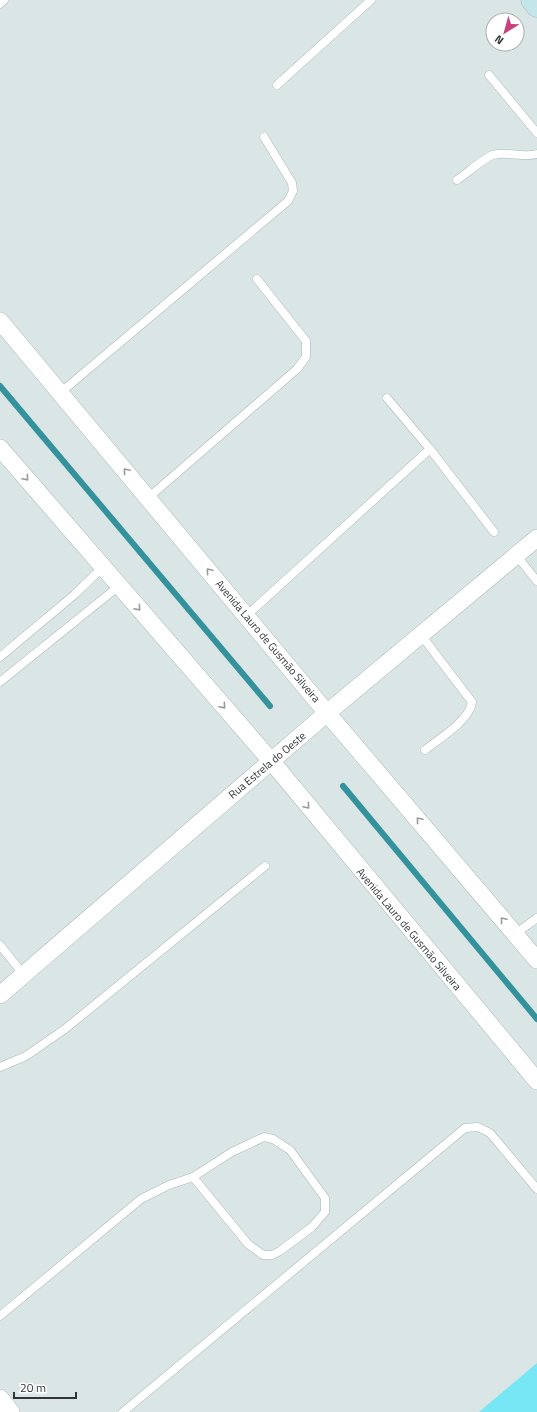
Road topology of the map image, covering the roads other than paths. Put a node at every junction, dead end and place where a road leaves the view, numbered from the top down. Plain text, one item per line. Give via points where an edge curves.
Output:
1 (4, 0) edge
2 (371, 0) edge
3 (532, 0) edge
4 (0, 4) edge
5 (537, 6) edge
6 (489, 75) dead end
7 (277, 85) dead end
8 (537, 133) edge
9 (264, 137) dead end
10 (537, 154) edge
11 (457, 180) dead end
12 (257, 279) dead end
13 (0, 321) edge
14 (60, 393) junction
15 (387, 398) dead end
16 (0, 448) edge
17 (430, 449) junction
18 (148, 498) junction
19 (494, 532) dead end
20 (537, 538) edge
21 (516, 555) junction
22 (103, 567) junction
23 (537, 581) edge
24 (119, 586) junction
25 (246, 616) junction
26 (422, 635) junction
27 (0, 657) edge
28 (0, 682) edge
29 (327, 713) junction
30 (426, 750) dead end
31 (272, 762) junction
32 (265, 866) dead end
33 (537, 918) edge
34 (515, 934) junction
35 (0, 945) edge
36 (537, 960) edge
37 (24, 975) junction
38 (0, 995) edge
39 (0, 1067) edge
40 (537, 1081) edge
41 (192, 1176) junction
42 (537, 1189) edge
43 (0, 1316) edge
44 (0, 1398) edge
45 (11, 1412) edge
46 (123, 1412) edge

1 - 4 lane
2 - 7 lane
3 - 5 street
6 - 8 lane
9 - 14 lane via 292,183 293,190 288,201
10 - 11 lane via 493,155
12 - 18 lane via 306,341 306,357 297,369
13 - 14 street, Avenida Lauro de Gusmão Silveira
18 -> 14 street, Avenida Lauro de Gusmão Silveira
15 - 17 lane
16 -> 22 street, Avenida Lauro de Gusmão Silveira
17 - 19 lane
17 - 25 lane
25 -> 18 street, Avenida Lauro de Gusmão Silveira
20 - 21 street, Rua Estrela do Oeste
21 - 23 lane
21 - 26 street, Rua Estrela do Oeste
22 - 24 street, Avenida Lauro de Gusmão Silveira
22 - 27 lane via 74,595
24 - 28 lane
24 -> 31 street, Avenida Lauro de Gusmão Silveira
25 - 29 street, Avenida Lauro de Gusmão Silveira
26 - 29 street, Rua Estrela do Oeste
26 - 30 lane via 472,702 471,710 465,717
29 - 31 street, Rua Estrela do Oeste
34 -> 29 street, Avenida Lauro de Gusmão Silveira
31 - 37 street, Rua Estrela do Oeste
31 -> 40 street, Avenida Lauro de Gusmão Silveira
32 - 39 lane via 65,1029 26,1056
33 - 34 lane
34 - 36 street, Avenida Lauro de Gusmão Silveira
35 - 37 lane
37 - 38 street, Rua Estrela do Oeste
41 - 41 lane via 254,1141 264,1137 273,1139 290,1150 325,1198 325,1212 312,1227 280,1251 272,1255 263,1254 248,1244
41 - 43 lane via 141,1200
42 - 46 lane via 490,1133 478,1128 464,1128
44 - 45 street

